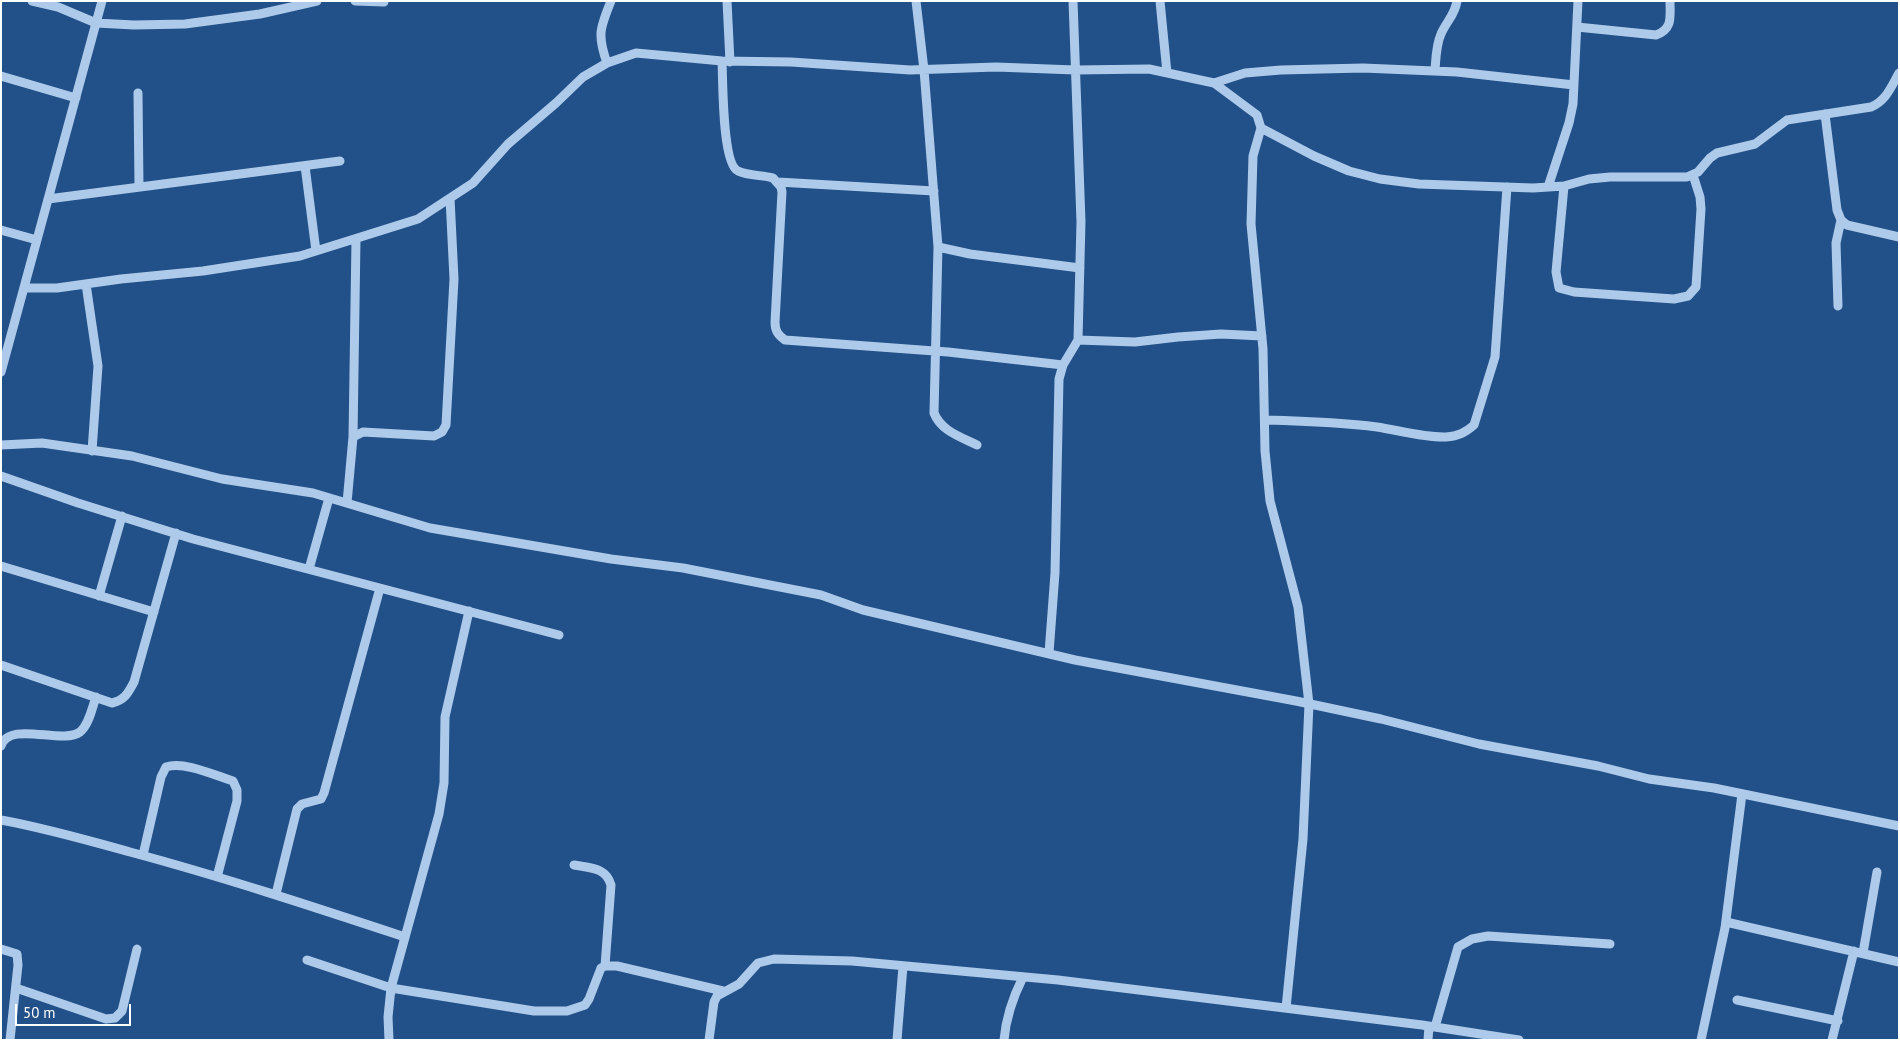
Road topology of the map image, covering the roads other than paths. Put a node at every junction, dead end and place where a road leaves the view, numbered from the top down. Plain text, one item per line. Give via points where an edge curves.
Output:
1 (32, 1) edge
2 (102, 1) edge
3 (317, 1) edge
4 (355, 1) edge
5 (611, 1) edge
6 (727, 1) edge
7 (916, 1) edge
8 (1073, 1) edge
9 (1160, 1) edge
10 (1457, 1) edge
11 (1578, 1) edge
12 (1670, 1) edge
13 (384, 2) edge
14 (96, 23) junction
15 (1577, 26) junction
16 (726, 61) junction
17 (607, 63) junction
18 (924, 70) junction
19 (1074, 70) junction
20 (1435, 70) junction
21 (1167, 73) junction
22 (1899, 73) edge
23 (1, 76) edge
24 (1214, 84) junction
25 (1574, 85) junction
26 (138, 93) dead end
27 (76, 98) junction
28 (1825, 114) junction
29 (1261, 128) junction
30 (340, 161) dead end
31 (305, 166) junction
32 (1693, 176) junction
33 (778, 182) junction
34 (1564, 186) junction
35 (139, 187) junction
36 (1508, 187) junction
37 (1548, 187) junction
38 (934, 191) junction
39 (450, 198) junction
40 (48, 199) junction
41 (1841, 220) junction
42 (1, 230) edge
43 (1899, 237) edge
44 (356, 238) junction
45 (37, 240) junction
46 (938, 247) junction
47 (316, 251) junction
48 (1080, 268) junction
49 (86, 284) junction
50 (24, 288) junction
51 (1838, 306) dead end
52 (1262, 336) junction
53 (1078, 340) junction
54 (936, 352) junction
55 (1063, 365) junction
56 (1, 372) edge
57 (1265, 420) junction
58 (354, 437) junction
59 (1, 445) edge
60 (978, 445) dead end
61 (92, 451) junction
62 (1, 476) edge
63 (329, 498) junction
64 (348, 503) junction
65 (122, 516) junction
66 (176, 533) junction
67 (1, 566) edge
68 (309, 569) junction
69 (380, 588) junction
70 (99, 596) junction
71 (469, 611) junction
72 (154, 612) junction
73 (559, 635) dead end
74 (1049, 654) junction
75 (1, 665) edge
76 (96, 697) junction
77 (1309, 704) junction
78 (1, 746) edge
79 (1742, 794) junction
80 (1, 820) edge
81 (1899, 826) edge
82 (143, 855) junction
83 (574, 865) dead end
84 (1877, 872) dead end
85 (217, 877) junction
86 (276, 894) junction
87 (1726, 922) junction
88 (405, 937) junction
89 (1610, 944) dead end
90 (1, 949) edge
91 (137, 949) dead end
92 (1859, 952) junction
93 (307, 960) dead end
94 (1899, 962) edge
95 (605, 966) junction
96 (903, 966) junction
97 (1023, 977) junction
98 (16, 988) junction
99 (391, 988) junction
100 (723, 991) junction
101 (1738, 1000) dead end
102 (1286, 1008) junction
103 (1838, 1021) junction
104 (1432, 1027) junction
105 (1497, 1038) edge
106 (10, 1040) edge
107 (389, 1040) edge
108 (709, 1040) edge
109 (897, 1040) edge
110 (1004, 1040) edge
111 (1428, 1040) edge
112 (1519, 1040) edge
113 (1701, 1040) edge
114 (1832, 1040) edge

1 - 14 street via 58,7
2 - 14 street
3 - 14 street via 260,14 185,24
4 - 13 street
5 - 17 street via 600,35
6 - 16 street
7 - 18 street
8 - 19 street
9 - 21 street
10 - 20 street via 1456,9 1441,32
11 - 15 street
12 - 15 street via 1669,24 1664,32 1656,35
14 - 27 street
15 - 25 street
16 - 17 street via 636,53
16 - 18 street
16 - 33 street via 726,146 734,167
17 - 39 street via 583,77 508,144 473,183
18 - 19 street via 996,67
18 - 38 street
19 - 21 street via 1149,69
19 - 48 street
20 - 24 street via 1282,70 1245,73
20 - 25 street
21 - 24 street
22 - 28 street via 1878,104
23 - 27 street
24 - 29 street via 1257,115
25 - 37 street via 1569,123
26 - 35 street
27 - 40 street
28 - 32 street via 1787,120 1755,144 1717,153
28 - 41 street
29 - 36 street via 1349,171 1380,179 1419,184
29 - 52 street via 1253,156 1251,224
30 - 31 street
31 - 35 street
31 - 47 street
32 - 34 street via 1610,177
32 - 34 street via 1701,209 1696,287 1688,296 1674,299 1574,292 1559,288 1556,272
33 - 38 street
33 - 54 street via 782,192 775,328 779,336 785,340
34 - 37 street
35 - 40 street
36 - 37 street
36 - 57 street via 1495,357 1474,425 1457,436 1443,437 1376,427
38 - 46 street
39 - 44 street via 418,220
39 - 58 street via 454,279 446,425 434,436 363,432
40 - 45 street
41 - 43 street via 1847,225
41 - 51 street via 1836,243
42 - 45 street
44 - 47 street
44 - 58 street
45 - 50 street
46 - 48 street
46 - 54 street
47 - 49 street via 203,271
48 - 53 street
49 - 50 street
49 - 61 street via 98,366
50 - 56 street
52 - 53 street via 1212,335 1136,342
52 - 57 street
53 - 55 street
54 - 55 street
54 - 60 street via 934,413 938,422
55 - 74 street via 1059,379 1055,573
57 - 77 street via 1264,451 1270,501 1298,607
58 - 64 street
59 - 61 street via 42,443
61 - 63 street via 132,456 222,479
62 - 65 street
63 - 64 street
63 - 68 street
64 - 74 street via 430,528 682,568 822,595 863,610
65 - 66 street
65 - 70 street
66 - 68 street
66 - 72 street
67 - 70 street
68 - 69 street
69 - 71 street
69 - 86 street via 324,793 321,799 302,804 297,809
70 - 72 street
71 - 73 street
71 - 88 street via 445,717 444,782 439,814
72 - 76 street via 128,693 112,703
74 - 77 street
75 - 76 street
76 - 78 street via 86,726 79,732 70,736 18,733 8,736
77 - 79 street via 1479,744 1649,779
77 - 102 street via 1303,840
79 - 81 street
79 - 87 street
80 - 82 street
82 - 85 street
82 - 85 street via 161,776 166,767 174,764 204,771 233,780 237,790
83 - 95 street via 603,871 609,877
84 - 92 street
85 - 86 street
86 - 88 street
87 - 92 street
87 - 113 street
88 - 99 street
89 - 104 street via 1488,936 1472,939 1458,947
90 - 98 street via 16,954
91 - 98 street via 122,1010 115,1018 106,1019
92 - 94 street
92 - 103 street
93 - 99 street
95 - 99 street via 601,968 585,1005 567,1011 534,1011
95 - 100 street
96 - 97 street
96 - 100 street via 774,958 758,963 739,984
96 - 109 street
97 - 102 street
97 - 110 street via 1013,997
98 - 106 street
99 - 107 street
100 - 108 street via 714,1002
101 - 103 street
102 - 104 street
103 - 114 street
104 - 105 street
104 - 111 street
105 - 112 street

